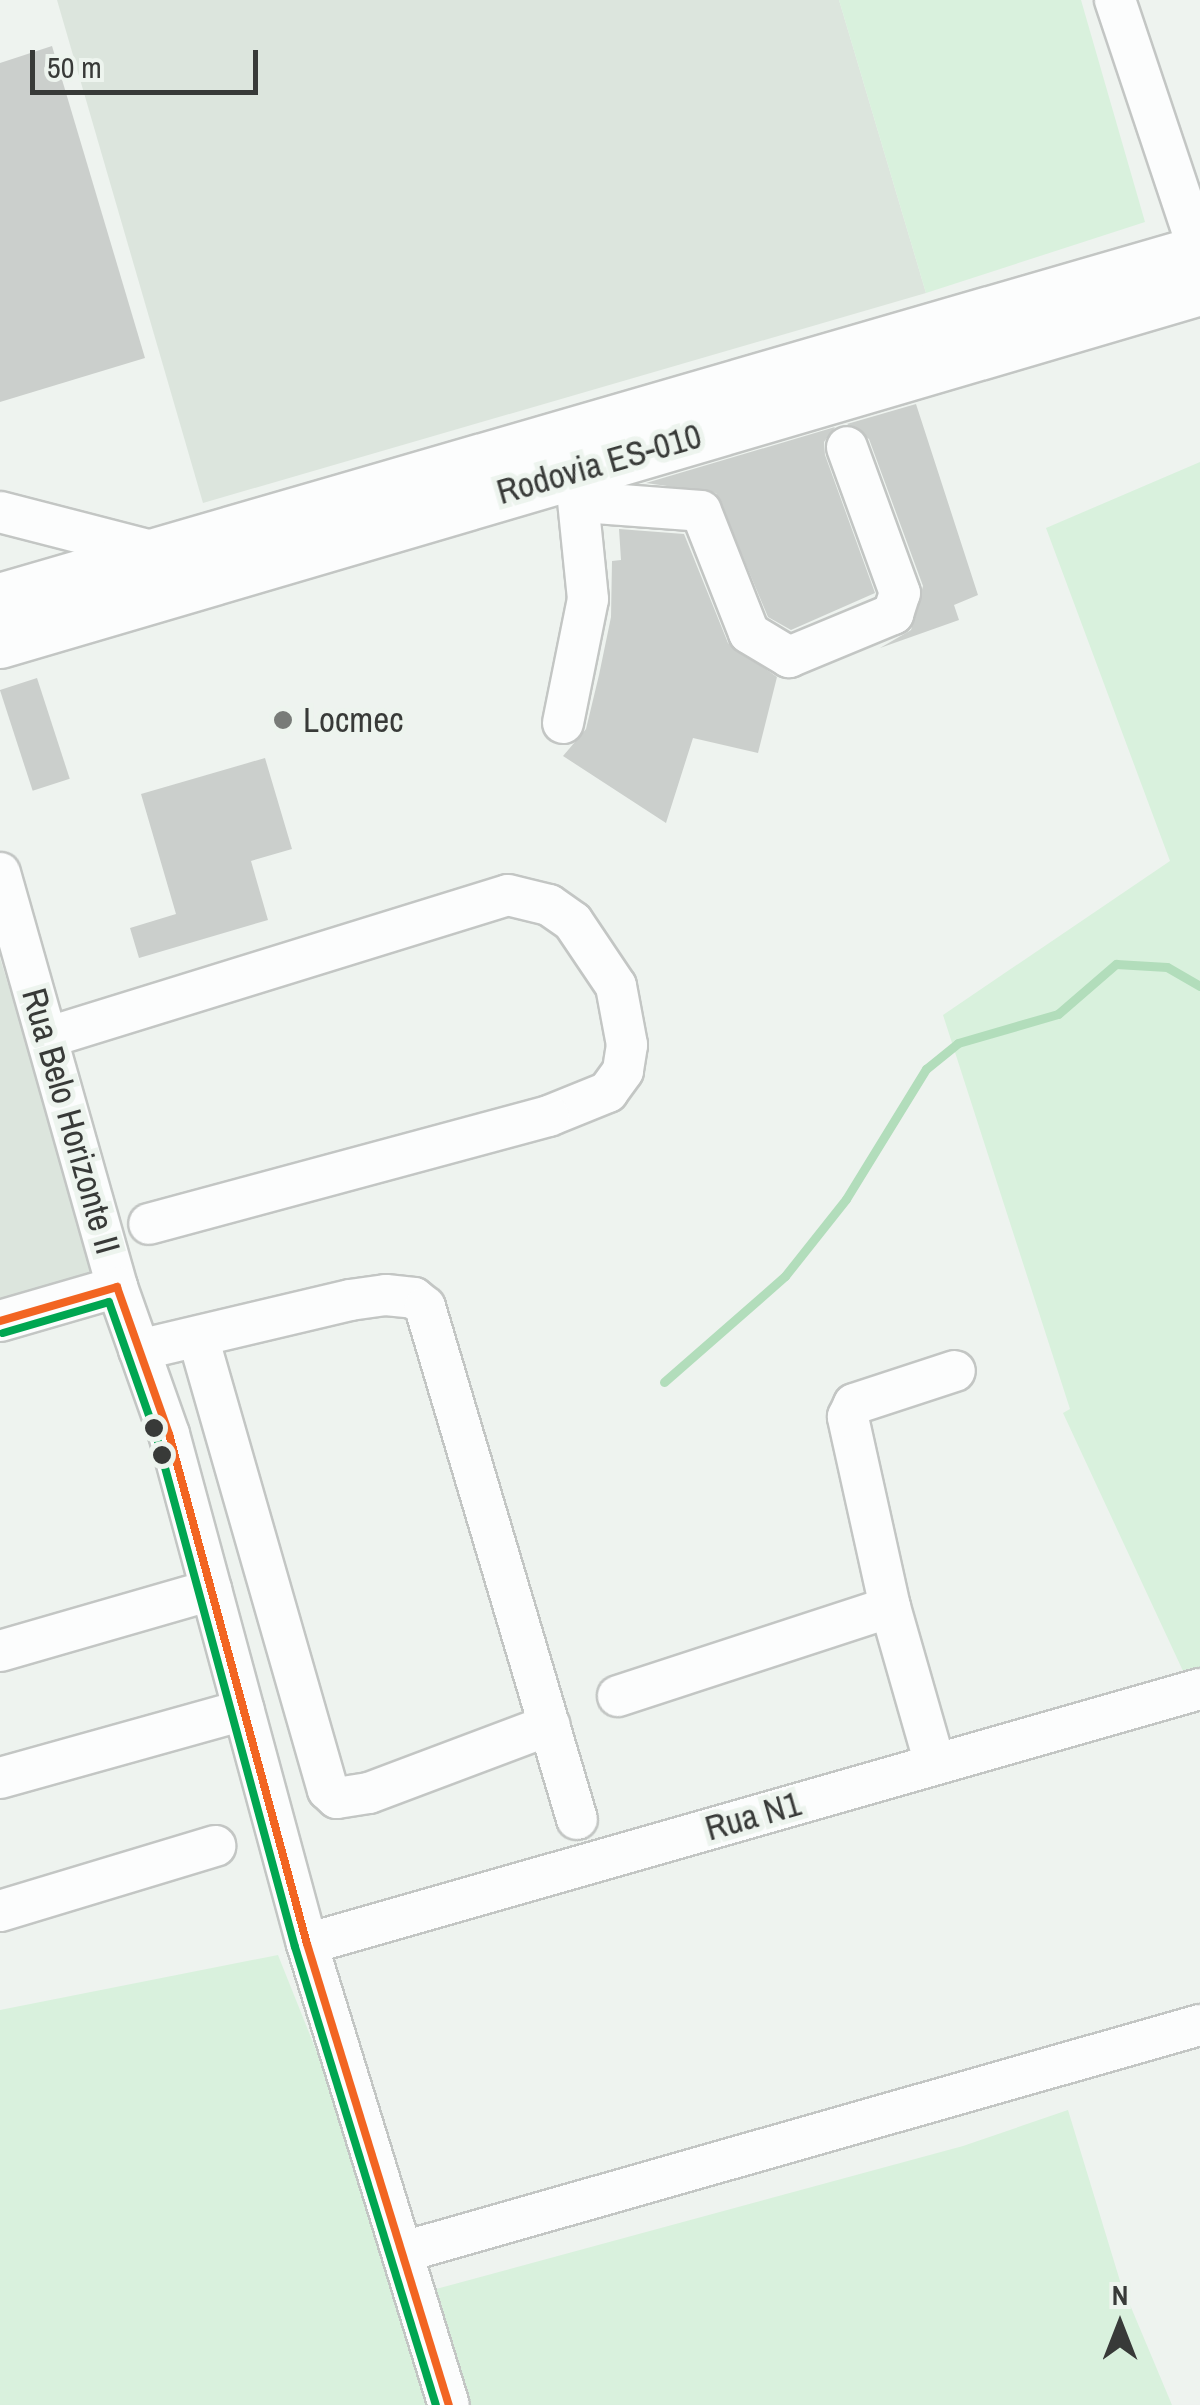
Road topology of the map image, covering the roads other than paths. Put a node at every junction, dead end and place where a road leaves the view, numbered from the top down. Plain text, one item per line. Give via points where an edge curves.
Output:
1 (1115, 0) edge
2 (1200, 262) edge
3 (847, 447) dead end
4 (577, 487) junction
5 (0, 512) edge
6 (156, 552) junction
7 (0, 599) edge
8 (0, 644) edge
9 (562, 722) dead end
10 (0, 873) edge
11 (49, 1037) junction
12 (149, 1224) dead end
13 (117, 1287) junction
14 (0, 1321) edge
15 (198, 1338) junction
16 (139, 1350) junction
17 (955, 1371) dead end
18 (212, 1590) junction
19 (890, 1607) junction
20 (0, 1651) edge
21 (1200, 1689) edge
22 (618, 1696) dead end
23 (244, 1710) junction
24 (550, 1724) junction
25 (935, 1764) junction
26 (0, 1778) edge
27 (577, 1819) dead end
28 (215, 1846) dead end
29 (0, 1911) edge
30 (306, 1944) junction
31 (1200, 2025) edge
32 (404, 2252) junction
33 (449, 2405) edge

1 - 2 street
2 - 4 main road, Rodovia ES-010
2 - 6 main road, Rodovia ES-010
3 - 4 street via 900,592 893,614 789,657 749,634 700,511
4 - 8 main road, Rodovia ES-010
4 - 9 street via 588,599
5 - 6 street
6 - 7 main road, Rodovia ES-010
10 - 11 street, Rua Belo Horizonte II
11 - 12 street via 508,895 549,905 573,922 616,986 627,1046 623,1071 608,1092 549,1116
11 - 13 street, Rua Belo Horizonte II
13 - 14 street
13 - 16 street, Rua Belo Horizonte II
15 - 16 street
15 - 24 street via 386,1296 414,1298 424,1306
15 - 24 street via 328,1790 337,1798 369,1793
16 - 18 street, Rua Belo Horizonte II
17 - 19 street via 849,1410
18 - 20 street
18 - 23 street, Rua Belo Horizonte II
19 - 22 street
19 - 25 street
21 - 25 street, Rua N1
23 - 26 street
23 - 30 street, Rua Belo Horizonte II
24 - 27 street
25 - 30 street, Rua N1
28 - 29 street
30 - 32 street, Rua Belo Horizonte II
31 - 32 street
32 - 33 street, Rua Belo Horizonte II

